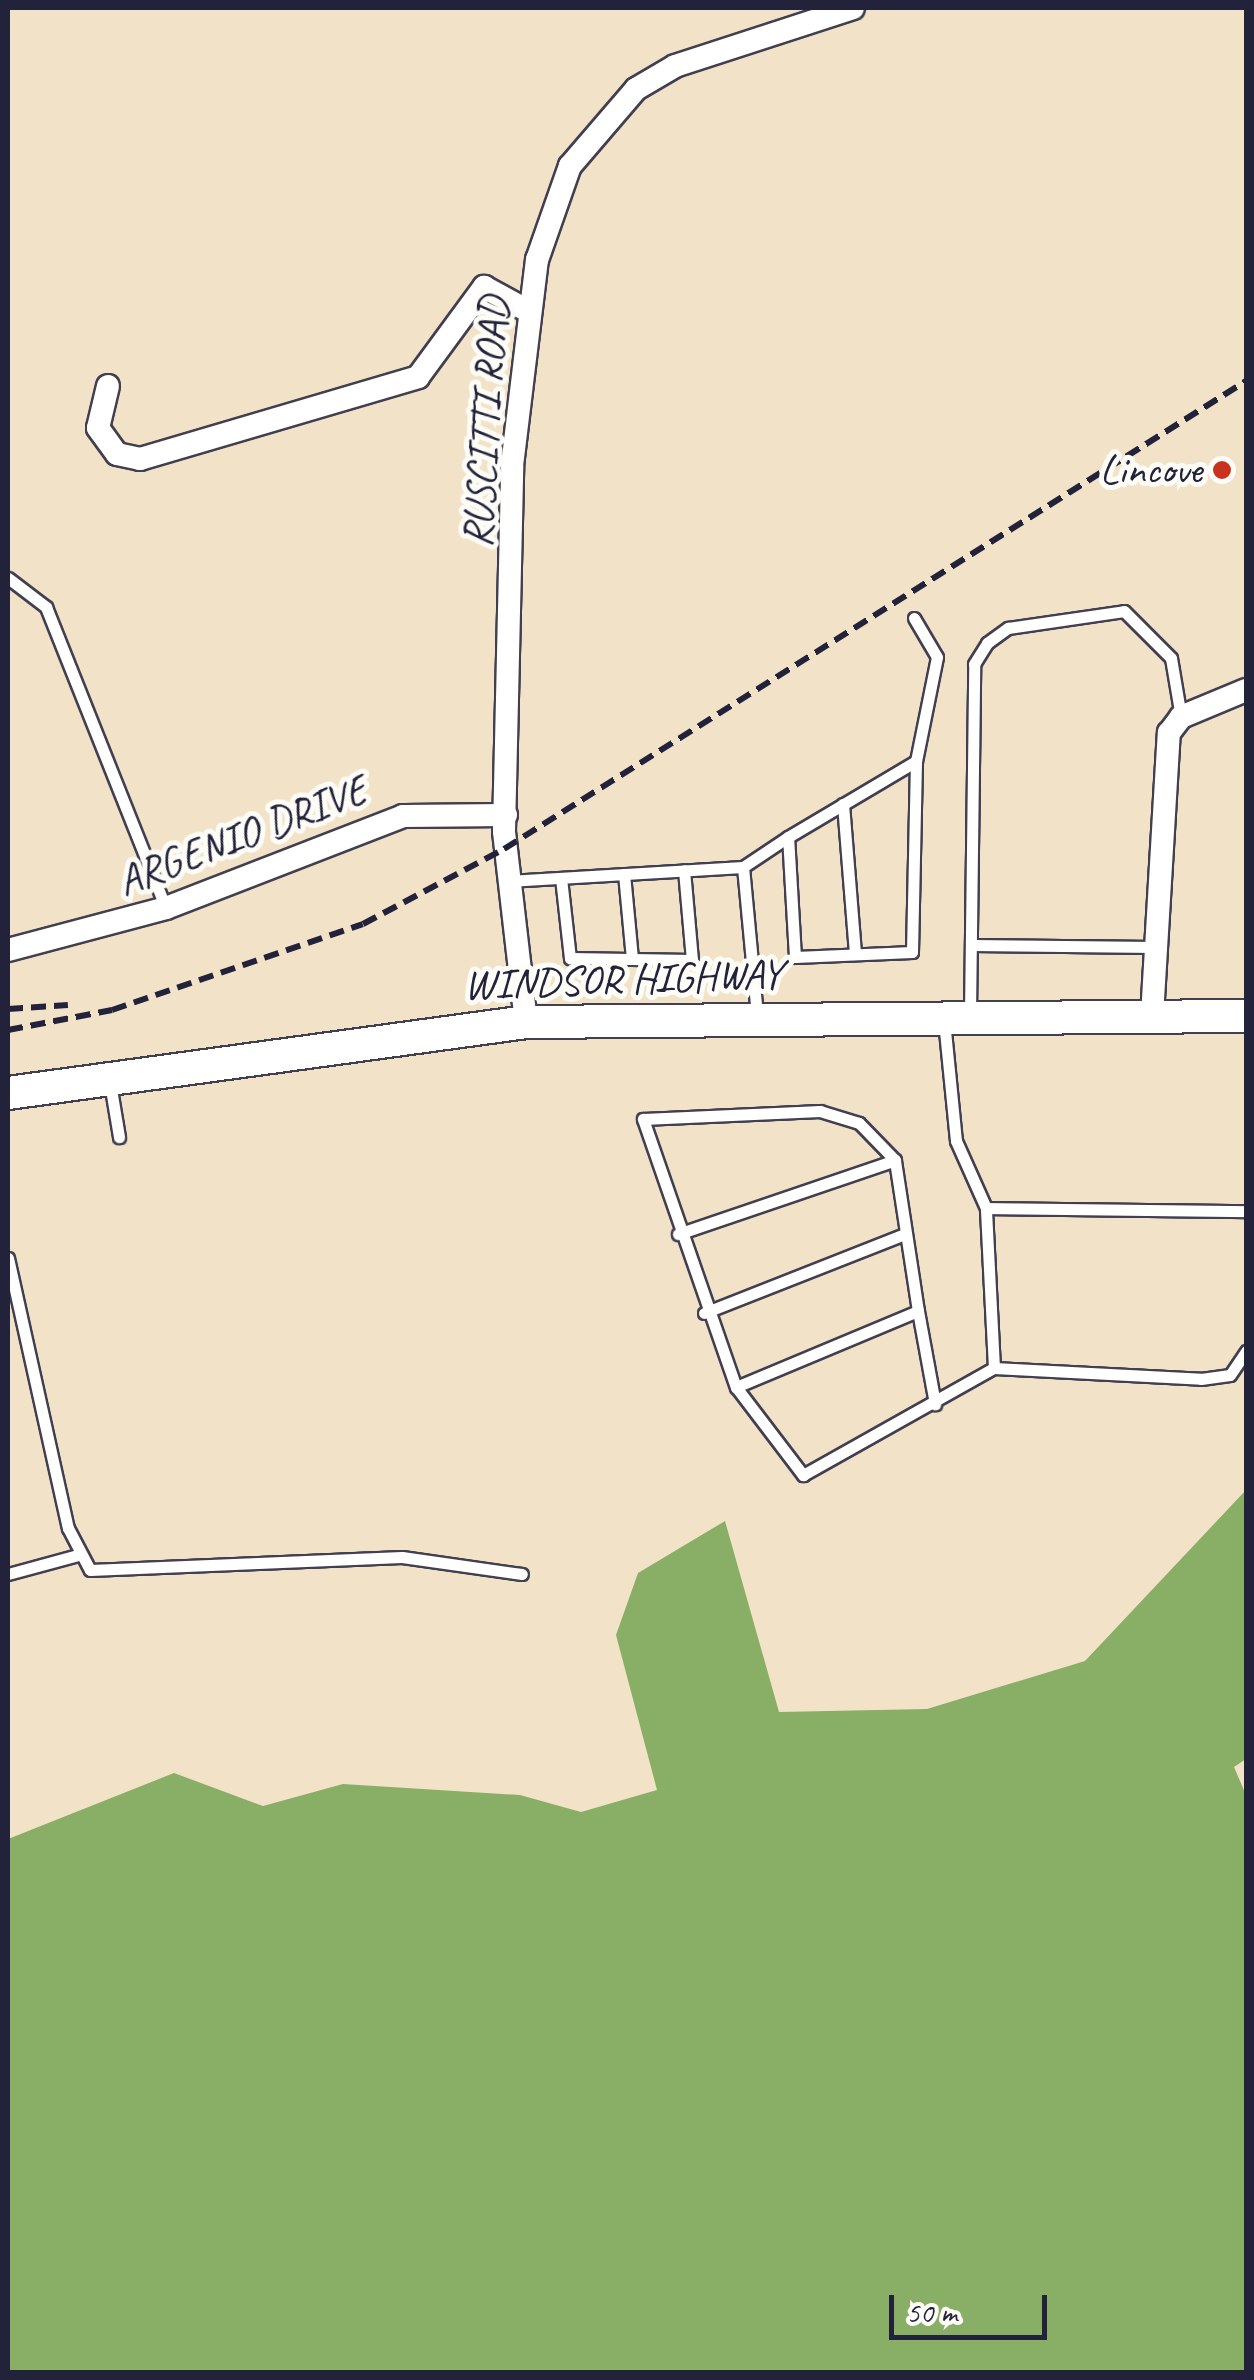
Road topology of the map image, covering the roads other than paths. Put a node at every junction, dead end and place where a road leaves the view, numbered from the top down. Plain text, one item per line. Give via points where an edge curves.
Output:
1 (853, 8) edge
2 (528, 310) junction
3 (108, 386) dead end
4 (8, 578) edge
5 (914, 618) dead end
6 (1246, 690) edge
7 (1182, 718) junction
8 (916, 761) junction
9 (843, 804) junction
10 (506, 815) junction
11 (788, 837) junction
12 (742, 866) junction
13 (684, 870) junction
14 (624, 874) junction
15 (561, 878) junction
16 (508, 881) junction
17 (166, 908) junction
18 (971, 945) junction
19 (1155, 947) junction
20 (8, 950) edge
21 (855, 954) junction
22 (632, 958) junction
23 (757, 1016) junction
24 (957, 1016) junction
25 (1152, 1016) junction
26 (1246, 1016) edge
27 (526, 1022) junction
28 (110, 1078) junction
29 (8, 1094) edge
30 (120, 1137) dead end
31 (895, 1160) junction
32 (986, 1208) junction
33 (1246, 1211) edge
34 (678, 1234) junction
35 (905, 1234) junction
36 (8, 1258) edge
37 (918, 1311) junction
38 (704, 1313) junction
39 (1246, 1351) edge
40 (994, 1368) junction
41 (736, 1387) junction
42 (935, 1404) junction
43 (78, 1554) junction
44 (8, 1574) edge
45 (522, 1574) dead end

1 - 2 street, RUSCITTI ROAD via 675,66 598,124 560,189
2 - 3 street via 500,288 484,288 418,377 140,460 108,447 98,428
2 - 10 street, RUSCITTI ROAD via 512,466
4 - 17 lane via 46,608
5 - 8 lane via 937,657
6 - 7 street
7 - 18 lane via 1171,658 1124,611 1008,628 987,643 974,664
7 - 19 street via 1165,746
8 - 9 lane
8 - 21 lane via 912,952
9 - 11 lane
9 - 21 lane
10 - 16 street, RUSCITTI ROAD
10 - 17 street, ARGENIO DRIVE via 403,816
11 - 12 lane
11 - 21 lane via 796,957
12 - 13 lane
12 - 23 lane
13 - 14 lane
13 - 22 lane via 692,960
14 - 15 lane
14 - 22 lane
15 - 16 lane
15 - 22 lane via 570,958
16 - 27 street, RUSCITTI ROAD
17 - 20 street, ARGENIO DRIVE
18 - 19 lane
18 - 24 lane
19 - 25 street
23 - 24 main road, WINDSOR HIGHWAY
23 - 27 main road, WINDSOR HIGHWAY
24 - 25 main road, WINDSOR HIGHWAY
24 - 32 lane via 956,1141
25 - 26 main road, WINDSOR HIGHWAY
27 - 28 main road, WINDSOR HIGHWAY
28 - 29 main road, WINDSOR HIGHWAY
28 - 30 lane
31 - 34 lane
31 - 34 lane via 859,1123 820,1111 643,1119
31 - 35 lane
32 - 33 lane
32 - 40 lane
34 - 38 lane
35 - 37 lane
35 - 38 lane
36 - 43 lane
37 - 41 lane
37 - 42 lane
38 - 41 lane
39 - 40 lane via 1230,1376 1201,1379
40 - 42 lane
41 - 42 lane via 803,1475
43 - 44 lane
43 - 45 lane via 108,1573 402,1557

